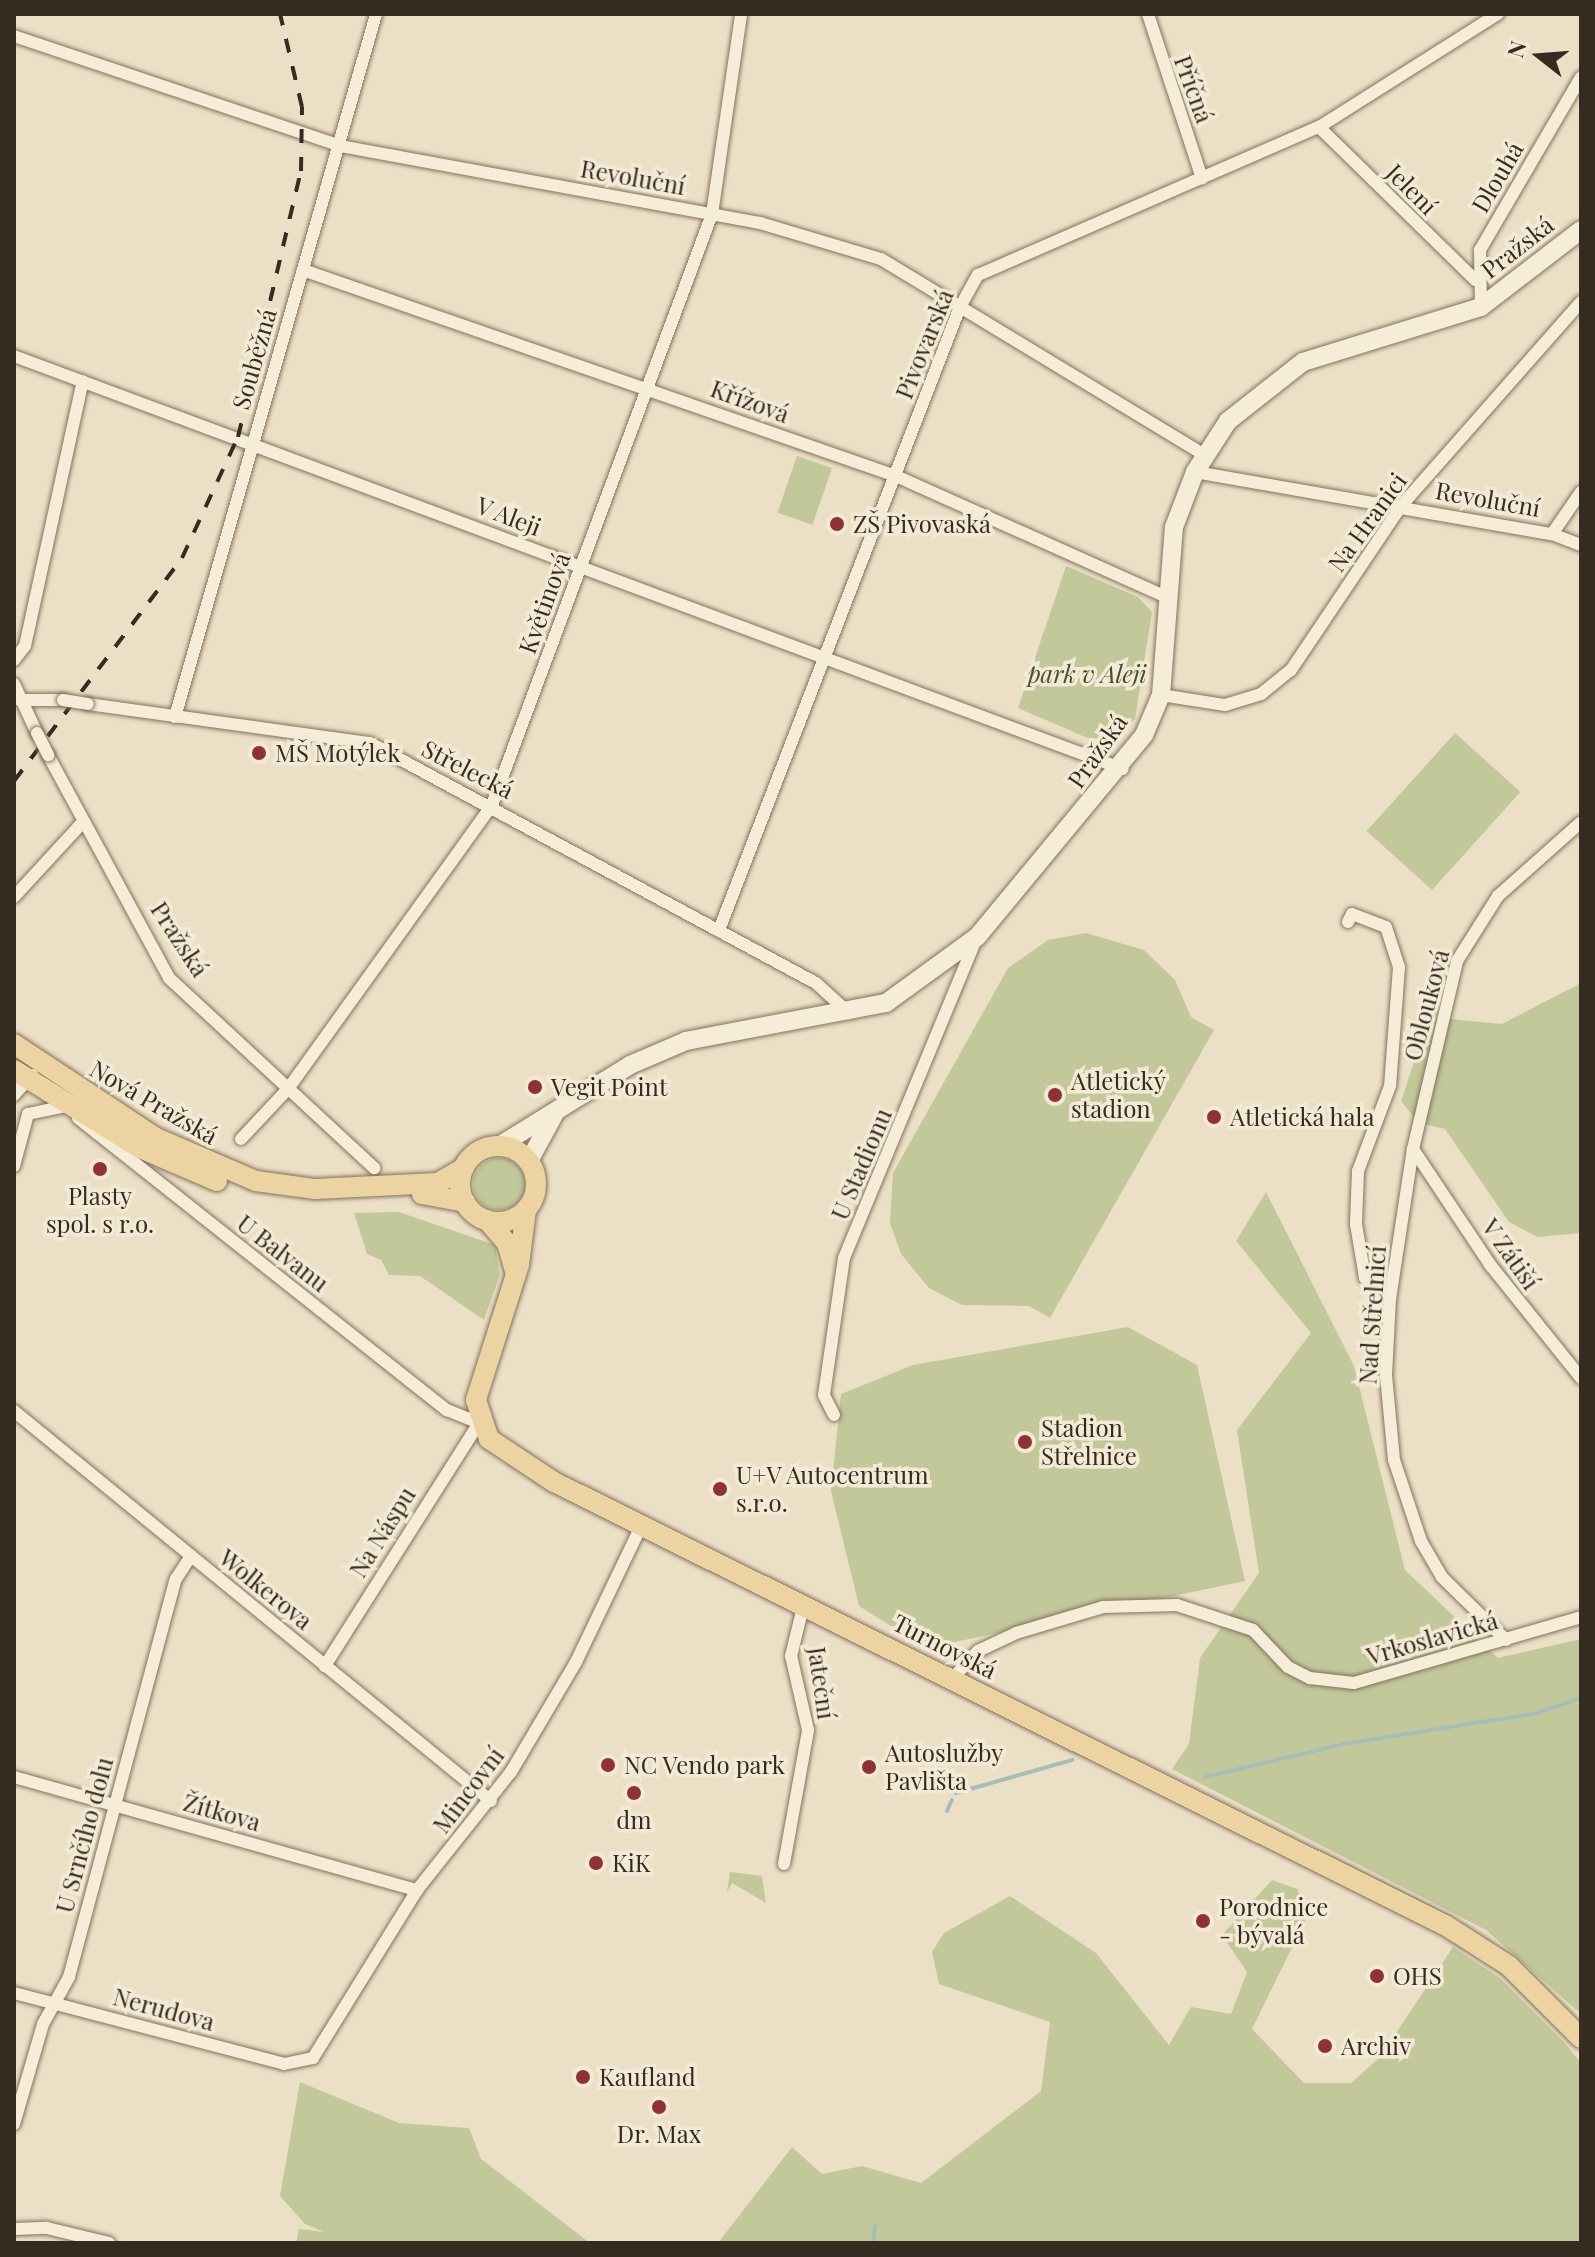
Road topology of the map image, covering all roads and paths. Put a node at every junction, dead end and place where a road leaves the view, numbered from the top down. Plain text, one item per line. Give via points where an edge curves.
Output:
1 (376, 14) edge
2 (741, 14) edge
3 (1148, 14) edge
4 (1498, 14) edge
5 (14, 36) edge
6 (1581, 77) edge
7 (1319, 127) junction
8 (340, 146) junction
9 (1202, 178) junction
10 (712, 214) junction
11 (1581, 230) edge
12 (303, 270) junction
13 (1475, 280) junction
14 (1581, 302) edge
15 (960, 307) junction
16 (1481, 307) junction
17 (14, 356) edge
18 (83, 381) junction
19 (647, 388) junction
20 (252, 442) junction
21 (1199, 464) junction
22 (896, 476) junction
23 (1581, 492) edge
24 (1401, 506) junction
25 (1552, 534) junction
26 (1581, 545) edge
27 (581, 566) junction
28 (1171, 599) junction
29 (828, 657) junction
30 (14, 660) edge
31 (14, 684) edge
32 (1161, 695) junction
33 (20, 700) junction
34 (175, 717) junction
35 (1123, 769) junction
36 (492, 805) junction
37 (1581, 822) edge
38 (82, 823) junction
39 (14, 897) edge
40 (1348, 922) dead end
41 (719, 930) junction
42 (977, 937) junction
43 (849, 1013) junction
44 (14, 1044) edge
45 (28, 1071) edge
46 (288, 1089) junction
47 (14, 1095) edge
48 (67, 1106) junction
49 (557, 1110) junction
50 (28, 1114) junction
51 (241, 1139) dead end
52 (499, 1146) junction
53 (1413, 1149) junction
54 (529, 1161) junction
55 (14, 1166) edge
56 (374, 1168) dead end
57 (464, 1168) junction
58 (465, 1202) junction
59 (526, 1210) junction
60 (487, 1220) junction
61 (515, 1279) junction
62 (1390, 1299) junction
63 (1581, 1378) edge
64 (14, 1411) edge
65 (834, 1415) dead end
66 (479, 1423) junction
67 (642, 1524) junction
68 (191, 1556) junction
69 (804, 1603) junction
70 (1581, 1617) edge
71 (1506, 1640) junction
72 (325, 1666) junction
73 (952, 1679) junction
74 (14, 1777) edge
75 (491, 1801) junction
76 (116, 1805) junction
77 (784, 1864) dead end
78 (417, 1890) junction
79 (14, 1993) edge
80 (54, 2003) junction
81 (1578, 2035) edge
82 (302, 2064) joint
83 (14, 2124) edge
84 (14, 2229) edge
85 (109, 2243) edge

1 - 8 street, Souběžná
2 - 10 street, Květinová
3 - 9 street, Příčná
4 - 7 street, Pivovarská
5 - 8 street, Revoluční
6 - 13 street, Dlouhá via 1480,250
7 - 9 street, Pivovarská
7 - 13 street, Jelení
8 - 10 street, Revoluční
8 - 12 street, Souběžná
9 - 15 street, Pivovarská via 978,275
10 - 15 street, Revoluční via 881,259
10 - 19 street, Květinová
11 - 16 main road, Pražská
12 - 19 street, Křížová
12 - 20 street, Souběžná
13 - 16 street, Dlouhá
14 - 24 street, Na Hranici
15 - 21 street, Revoluční
15 - 22 street, Pivovarská
16 - 21 main road, Pražská via 1285,372 1244,403
17 - 18 street, V Aleji
18 - 20 street, V Aleji
18 - 30 street via 25,646
19 - 22 street, Křížová
19 - 27 street, Květinová
20 - 27 street, V Aleji
20 - 34 street, Souběžná
21 - 24 street, Revoluční
21 - 28 main road, Pražská via 1171,547
22 - 28 street, Křížová
22 - 29 street, Pivovarská
23 - 25 street
24 - 25 street, Revoluční
24 - 32 street, Na Hranici via 1291,670 1261,694 1225,705
25 - 26 street, Revoluční
27 - 29 street, V Aleji
27 - 36 street, Květinová
28 - 32 main road, Pražská
29 - 35 street, V Aleji
29 - 41 street, Pivovarská
31 - 33 street, Pražská
32 - 35 main road, Pražská
33 - 34 street, Střelecká, bridge via 63,700
33 - 38 street, Pražská, bridge
34 - 36 street, Střelecká via 370,743
35 - 42 main road, Pražská
36 - 41 street, Střelecká
36 - 46 street, Květinová
37 - 53 street, Oblouková via 1474,927 1457,961
38 - 39 street
38 - 46 street, Pražská via 169,978
40 - 62 street via 1352,914 1386,927 1399,967 1390,1086 1358,1171 1356,1224 1365,1278
41 - 43 street, Střelecká via 816,983
42 - 43 main road, Pražská via 911,988
42 - 65 street, U Stadionu via 844,1258 824,1395
43 - 49 main road, Pražská via 686,1041
44 - 45 main road, Nová Pražská
45 - 47 street
45 - 48 main road, Nová Pražská
45 - 50 street
45 - 57 main road, Nová Pražská via 156,1138 256,1181 315,1189 438,1183
46 - 51 street, Květinová
46 - 56 street, Pražská
48 - 50 street
48 - 58 main road, Nová Pražská via 179,1167 252,1191 314,1200 439,1193
48 - 66 street, U Balvanu via 447,1410
49 - 52 main road, Pražská
49 - 54 main road
50 - 55 street
52 - 54 main road
52 - 57 main road, Pražská via 478,1152
53 - 62 street, Nad Střelnicí
53 - 63 street, V Zátiší via 1491,1266
54 - 59 main road via 536,1181
57 - 58 main road
58 - 60 main road
59 - 60 main road via 508,1221
59 - 61 main road
60 - 61 main road via 507,1243
61 - 66 main road via 476,1400
62 - 71 street, Nad Střelnicí via 1386,1375 1394,1460 1421,1541 1442,1577
64 - 68 street, Wolkerova
66 - 67 main road, Turnovská via 527,1466
66 - 72 street, Na Náspu
67 - 69 main road, Turnovská
67 - 75 street, Mincovní via 576,1662
68 - 72 street, Wolkerova
68 - 76 street, U Srnčího dolu via 176,1579
69 - 73 main road, Turnovská
69 - 77 street, Jateční via 791,1656 808,1730
70 - 71 street, Vrkoslavická
71 - 73 street, Vrkoslavická via 1354,1683 1310,1678 1288,1667 1253,1630 1177,1605 1103,1607 1016,1633 978,1651
72 - 75 street, Wolkerova
73 - 81 main road, Turnovská via 1445,1925 1509,1966
74 - 76 street, Žítkova
75 - 78 street, Mincovní
76 - 78 street, Žítkova
76 - 80 street, U Srnčího dolu via 69,1977
78 - 82 street, Mincovní via 325,2046
79 - 80 street, Nerudova
80 - 82 street, Nerudova
80 - 83 street, U Srnčího dolu
84 - 85 street via 47,2228

